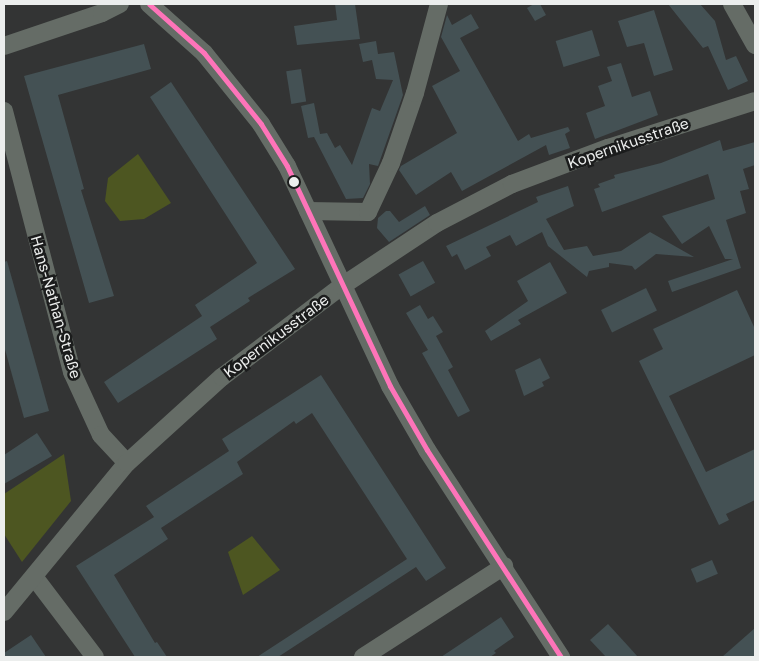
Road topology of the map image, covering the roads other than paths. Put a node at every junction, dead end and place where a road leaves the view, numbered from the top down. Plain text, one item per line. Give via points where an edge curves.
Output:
1 (120, 4) edge
2 (149, 4) edge
3 (438, 4) edge
4 (732, 4) edge
5 (755, 45) edge
6 (4, 46) edge
7 (755, 101) edge
8 (4, 111) edge
9 (7, 140) edge
10 (308, 211) junction
11 (342, 286) junction
12 (127, 463) junction
13 (504, 566) junction
14 (35, 578) junction
15 (4, 612) edge
16 (95, 657) edge
17 (363, 657) edge
18 (561, 657) edge

1 - 6 street
2 - 10 street via 204,53 234,89 287,166
3 - 10 street via 416,93 391,164 368,212
4 - 5 street
7 - 11 street, Kopernikusstraße via 608,148 512,184 437,223
8 - 9 street, Hans-Nathan-Straße
9 - 12 street, Hans-Nathan-Straße via 72,372 101,435
10 - 11 street
11 - 12 street, Kopernikusstraße via 222,377
11 - 13 street via 390,386 427,450
12 - 14 street, Kopernikusstraße
13 - 17 street
13 - 18 street
14 - 15 street, Kopernikusstraße
14 - 16 street

